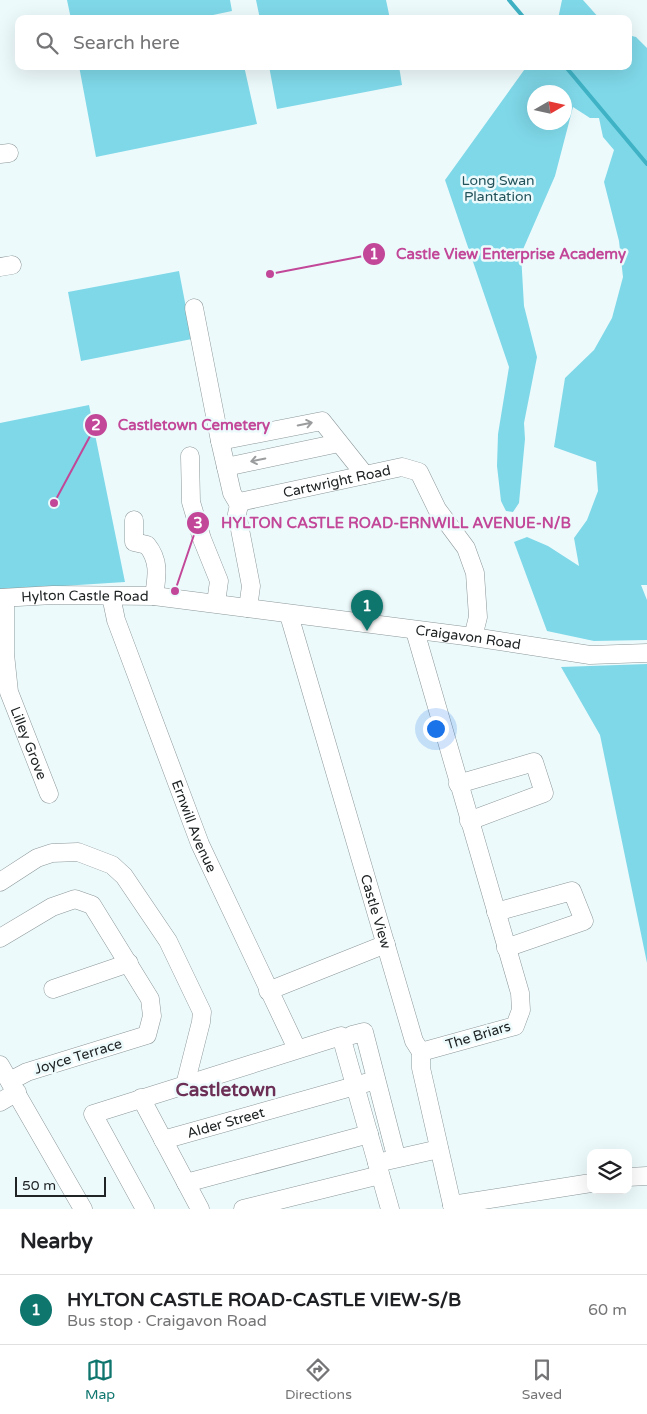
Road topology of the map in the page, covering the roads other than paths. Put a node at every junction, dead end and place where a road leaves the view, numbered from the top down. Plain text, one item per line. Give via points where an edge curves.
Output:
1 (194, 308) dead end
2 (220, 441) junction
3 (339, 442) junction
4 (190, 456) dead end
5 (226, 467) junction
6 (365, 475) junction
7 (239, 505) junction
8 (134, 520) dead end
9 (110, 596) junction
10 (154, 596) junction
11 (3, 598) edge
12 (216, 603) junction
13 (248, 608) junction
14 (289, 615) junction
15 (415, 631) junction
16 (473, 637) junction
17 (647, 653) edge
18 (5, 695) edge
19 (458, 784) junction
20 (49, 794) dead end
21 (469, 821) junction
22 (0, 882) edge
23 (496, 912) junction
24 (0, 938) edge
25 (386, 944) junction
26 (506, 948) junction
27 (130, 964) junction
28 (53, 988) dead end
29 (268, 991) junction
30 (352, 1035) dead end
31 (297, 1049) junction
32 (421, 1052) junction
33 (0, 1065) edge
34 (376, 1080) junction
35 (185, 1085) junction
36 (14, 1086) junction
37 (356, 1086) junction
38 (141, 1098) junction
39 (0, 1102) edge
40 (369, 1134) junction
41 (163, 1140) junction
42 (439, 1149) junction
43 (395, 1152) dead end
44 (379, 1169) junction
45 (647, 1176) edge
46 (632, 1177) edge
47 (186, 1183) junction
48 (587, 1184) edge
49 (453, 1207) edge
50 (83, 1209) edge
51 (146, 1209) edge
52 (200, 1209) edge
53 (243, 1209) edge
54 (390, 1209) edge

1 - 2 street
2 -> 3 street via 322,421
2 - 5 street
3 -> 5 street
3 - 6 street
4 - 12 street via 191,502 219,581
5 - 7 street via 232,493
6 - 7 street, Cartwright Road via 244,501
6 - 16 street, Cartwright Road via 402,467 419,472 437,509 466,548 475,573 478,616
7 - 13 street via 237,514 251,586
8 - 10 street via 134,542 147,545 155,554 158,567
9 - 10 street, Hylton Castle Road
9 - 11 street, Hylton Castle Road
9 - 29 street, Ernwill Avenue via 116,620 200,844
10 - 12 street, Hylton Castle Road
11 - 18 street, Lilley Grove
12 - 13 street, Hylton Castle Road
13 - 14 street, Hylton Castle Road
14 - 15 street, Craigavon Road
14 - 25 street, Castle View
15 - 16 street, Craigavon Road
15 - 19 street, The Briars
16 - 17 street, Craigavon Road via 590,654
18 - 20 street, Lilley Grove
19 - 21 street, The Briars
19 - 21 street via 534,762 544,794
21 - 23 street, The Briars
22 - 35 street via 37,858 52,853 78,852 112,865 124,876 168,941 202,1012
23 - 26 street, The Briars
23 - 26 street via 572,891 584,921
24 - 27 street via 52,907 75,898 92,905
25 - 29 street
25 - 32 street, Castle View via 414,1041
26 - 32 street, The Briars via 520,992 521,1010 515,1026
27 - 28 street
27 - 36 street, Joyce Terrace via 150,999 152,1016 147,1035 27,1072
29 - 31 street, Ernwill Avenue
30 - 34 street via 364,1032
31 - 35 street
31 - 37 street via 341,1036
32 - 42 street, Castle View via 421,1068
33 - 36 street
34 - 37 street, Alder Street
34 - 43 street
35 - 38 street
36 - 39 street, Joyce Terrace
36 - 50 street
37 - 40 street
37 - 41 street, Alder Street
38 - 41 street
38 - 51 street via 93,1114
40 - 44 street
40 - 47 street
41 - 47 street
42 - 44 street
42 - 49 street, Castle View
44 - 53 street
44 - 54 street
45 - 46 street
47 - 52 street
48 - 49 street

